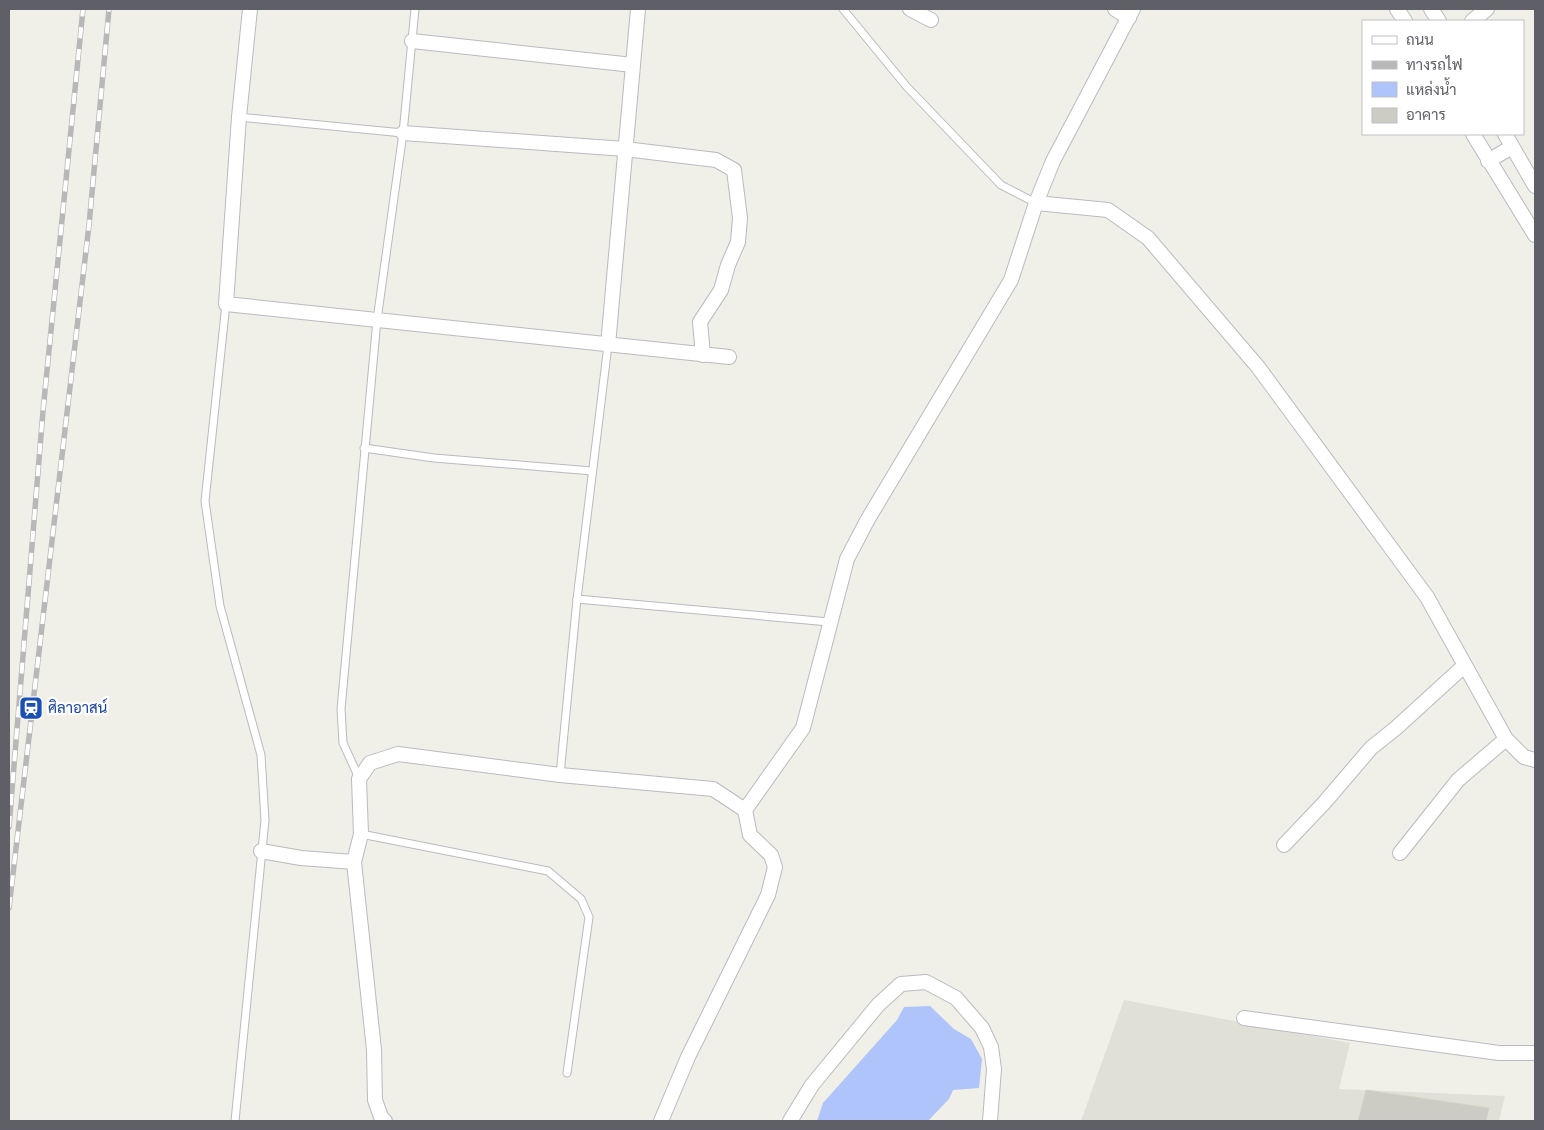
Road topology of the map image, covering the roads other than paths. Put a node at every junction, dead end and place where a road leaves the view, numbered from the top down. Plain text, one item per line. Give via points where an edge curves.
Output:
1 (250, 9) edge
2 (415, 9) edge
3 (638, 9) edge
4 (843, 9) edge
5 (910, 9) edge
6 (1115, 9) edge
7 (1397, 9) edge
8 (1431, 9) edge
9 (1487, 9) edge
10 (1131, 13) edge
11 (931, 20) dead end
12 (1405, 20) edge
13 (1439, 20) edge
14 (1473, 20) edge
15 (412, 41) junction
16 (633, 65) junction
17 (239, 117) junction
18 (403, 133) junction
19 (1474, 135) edge
20 (1506, 135) edge
21 (1512, 147) junction
22 (625, 149) junction
23 (1488, 161) junction
24 (1535, 186) edge
25 (1036, 203) junction
26 (1535, 235) edge
27 (226, 304) junction
28 (377, 320) junction
29 (608, 345) junction
30 (703, 355) junction
31 (729, 357) dead end
32 (364, 448) junction
33 (592, 471) junction
34 (577, 599) junction
35 (829, 622) junction
36 (1464, 666) junction
37 (1506, 739) junction
38 (1535, 760) edge
39 (560, 775) junction
40 (359, 779) junction
41 (745, 810) junction
42 (361, 834) junction
43 (1284, 845) dead end
44 (261, 851) junction
45 (1400, 853) dead end
46 (354, 862) junction
47 (1244, 1018) dead end
48 (1535, 1053) edge
49 (567, 1073) dead end
50 (235, 1121) edge
51 (385, 1121) edge
52 (661, 1121) edge
53 (790, 1121) edge
54 (990, 1121) edge

1 - 17 street
2 - 15 lane
3 - 16 street
4 - 25 lane via 907,87 1001,185
5 - 11 street
6 - 10 street
7 - 12 street
8 - 13 street
9 - 14 street
10 - 25 street via 1053,161
15 - 16 street
15 - 18 lane
16 - 22 street
17 - 18 lane
17 - 27 street
18 - 22 street
18 - 28 lane
19 - 23 street
20 - 21 street
21 - 23 street
21 - 24 street
22 - 29 street
22 - 30 street via 716,160 734,170 740,218 738,242 721,290 700,322
23 - 26 street
25 - 35 street via 1011,280 868,519 848,559
25 - 36 street via 1108,210 1148,238 1258,367 1427,597
27 - 28 street
27 - 44 lane via 205,501 220,606 262,755 265,820
28 - 29 street
28 - 32 lane
29 - 30 street
29 - 33 lane
30 - 31 street
32 - 33 lane via 434,458
32 - 40 lane via 341,710 343,743
33 - 34 lane
34 - 35 lane
34 - 39 lane
35 - 41 street via 803,728
36 - 37 street
36 - 43 street via 1371,748
37 - 38 street via 1524,757
37 - 45 street via 1458,780
39 - 40 street via 398,754 370,763
39 - 41 street via 713,789
40 - 42 street
41 - 52 street via 750,835 771,855 775,867 768,895 688,1057
42 - 46 street
42 - 49 lane via 548,871 581,899 589,917
44 - 46 street
44 - 50 lane
46 - 51 street via 374,1050 376,1100
47 - 48 street via 1499,1053
53 - 54 street via 812,1085 878,1005 901,984 926,982 956,998 982,1028 988,1041 994,1069

